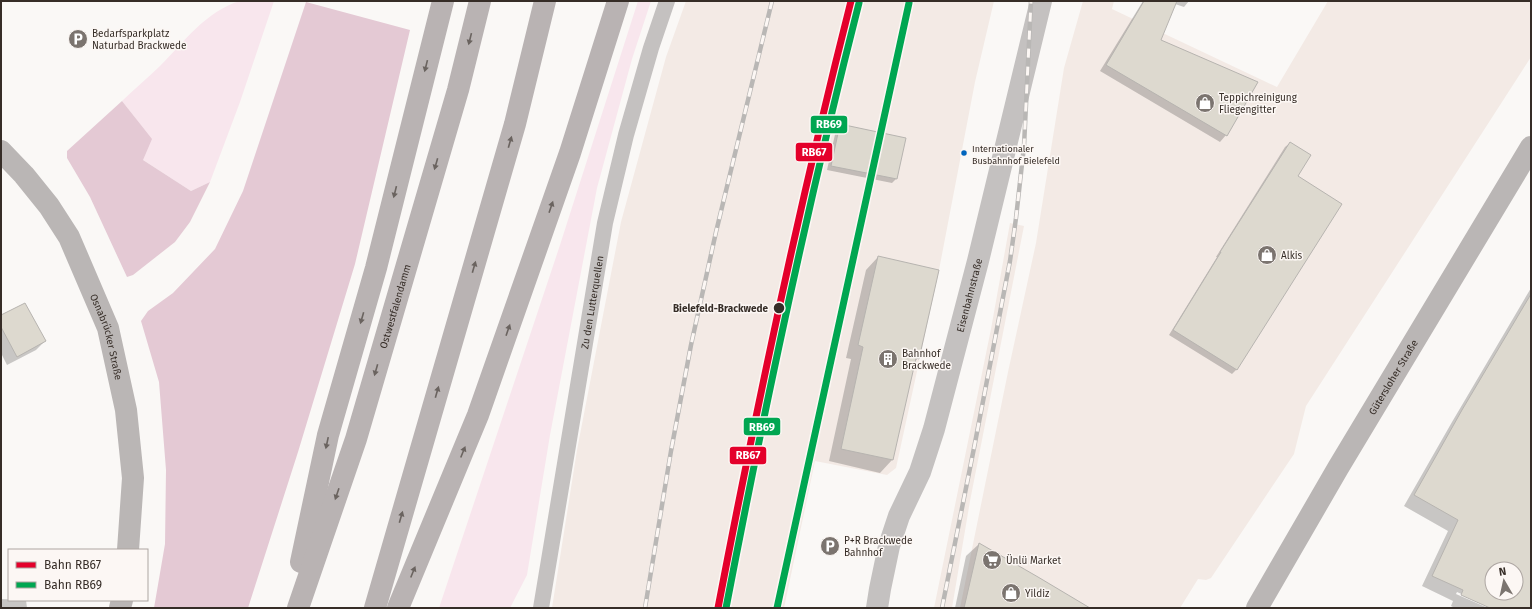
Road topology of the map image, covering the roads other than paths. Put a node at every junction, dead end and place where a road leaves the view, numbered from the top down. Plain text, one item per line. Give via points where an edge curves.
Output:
1 (443, 1) edge
2 (480, 1) edge
3 (545, 1) edge
4 (618, 1) edge
5 (667, 1) edge
6 (1041, 1) edge
7 (1531, 147) edge
8 (1, 151) edge
9 (128, 549) edge
10 (291, 608) edge
11 (298, 608) edge
12 (375, 608) edge
13 (398, 608) edge
14 (541, 608) edge
15 (878, 608) edge
16 (1257, 608) edge

1 -> 10 highway via 376,268 328,435
2 -> 11 highway, Ostwestfalendamm via 458,90 356,439
12 -> 3 highway via 515,124
13 -> 4 highway via 478,415 570,153
5 - 14 lane, Zu den Lutterquellen via 626,135 605,223
6 - 15 street, Eisenbahnstraße via 934,429 920,472 896,524 889,546
7 - 16 street, Gütersloher Straße
8 - 9 street, Osnabrücker Straße via 49,206 69,237 108,328 126,410 133,478

